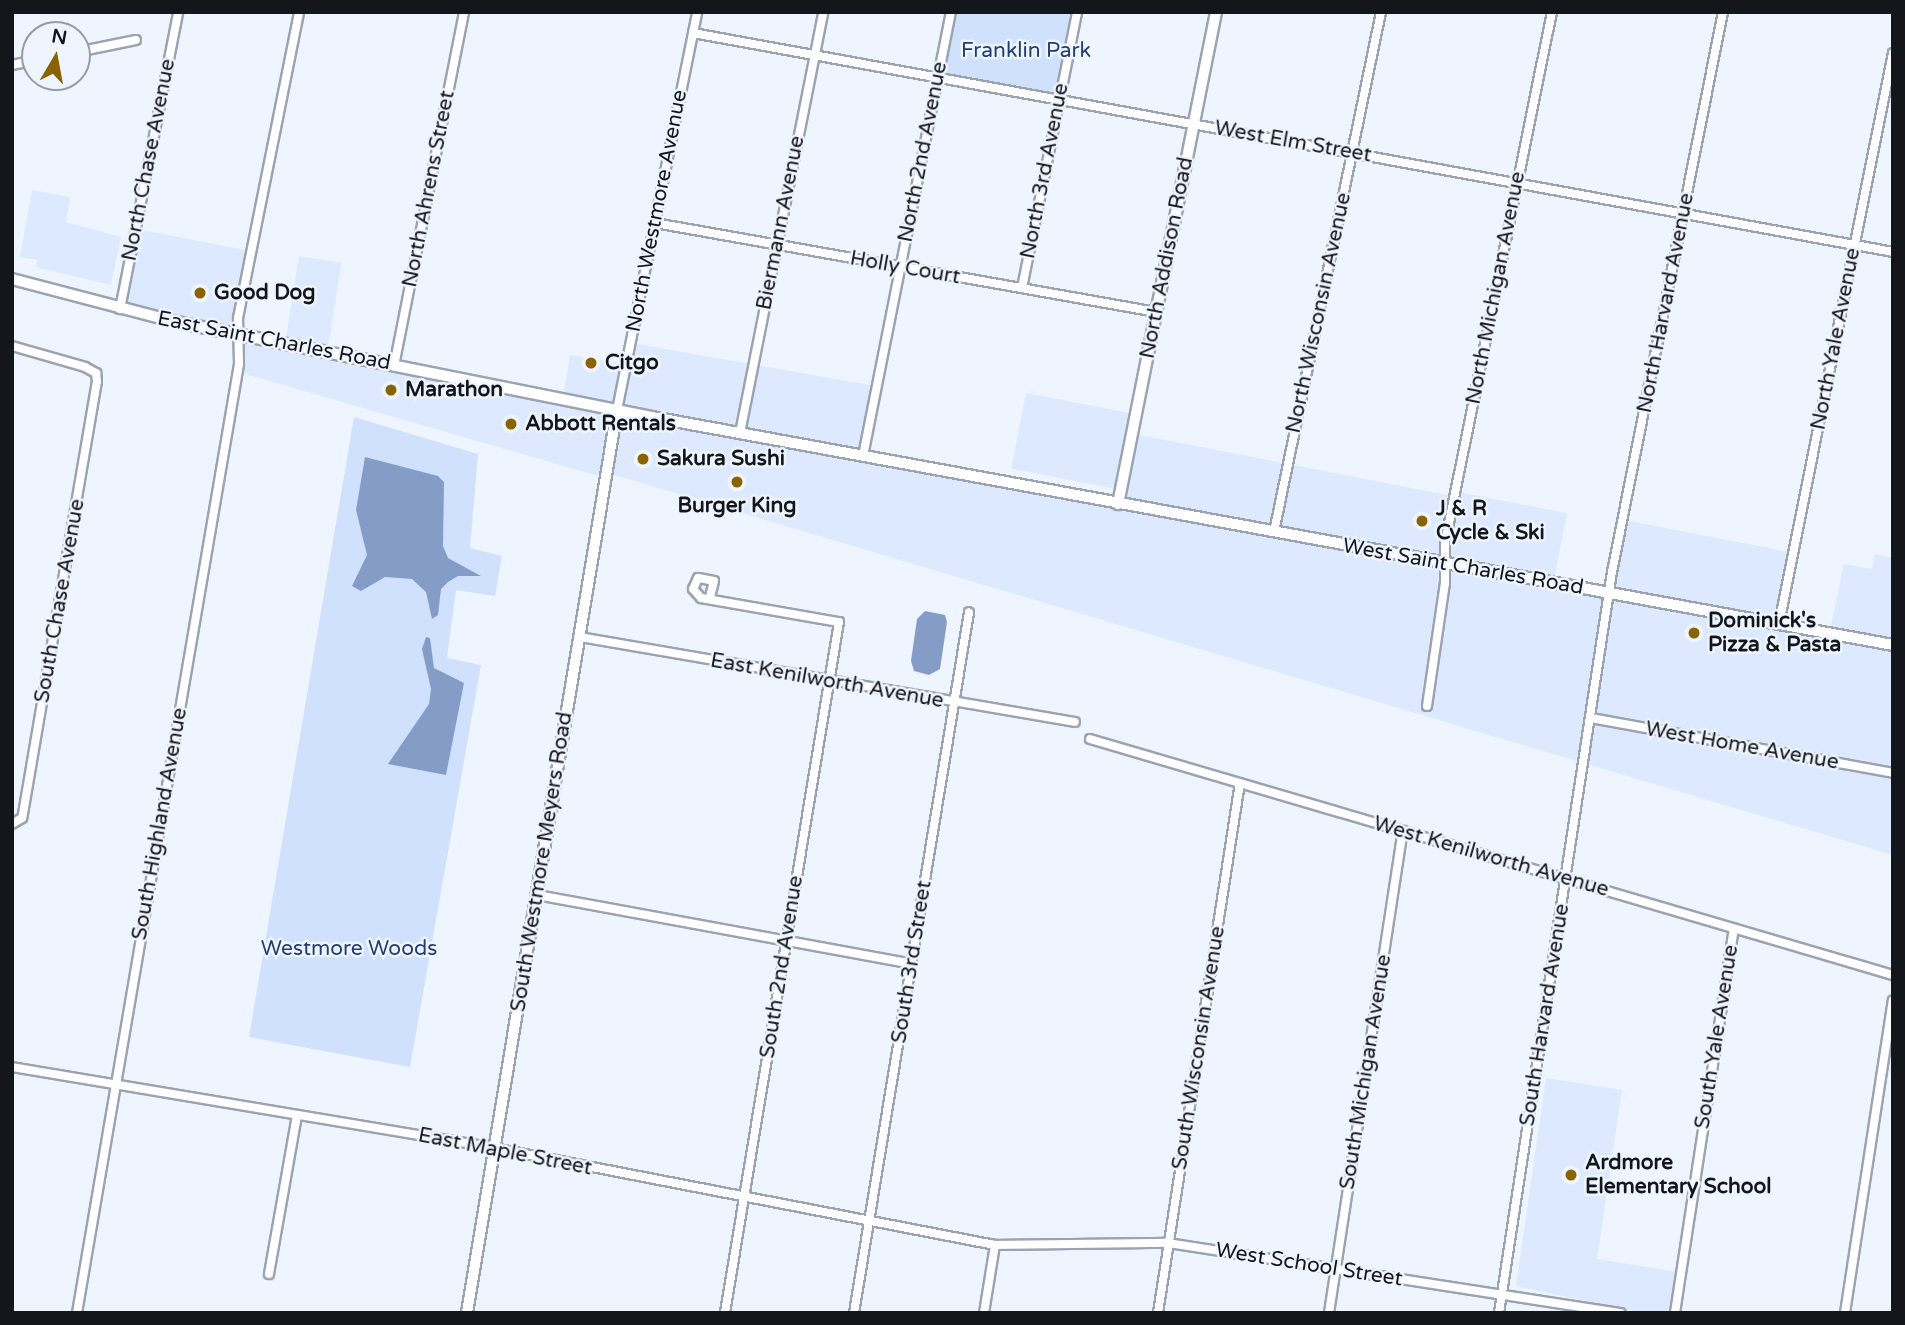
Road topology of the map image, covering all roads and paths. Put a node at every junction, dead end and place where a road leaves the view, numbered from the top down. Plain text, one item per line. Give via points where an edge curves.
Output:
1 (178, 12) edge
2 (299, 12) edge
3 (464, 12) edge
4 (697, 12) edge
5 (823, 12) edge
6 (951, 12) edge
7 (1077, 12) edge
8 (1216, 12) edge
9 (1381, 12) edge
10 (1552, 12) edge
11 (1724, 12) edge
12 (693, 33) junction
13 (136, 40) dead end
14 (91, 49) edge
15 (1893, 53) edge
16 (815, 55) junction
17 (937, 78) junction
18 (1060, 100) junction
19 (1194, 124) junction
20 (1352, 152) junction
21 (1518, 182) junction
22 (1684, 213) junction
23 (655, 223) junction
24 (777, 245) junction
25 (1854, 245) junction
26 (1893, 252) edge
27 (900, 267) junction
28 (12, 279) edge
29 (1022, 288) junction
30 (120, 309) junction
31 (1156, 312) junction
32 (239, 336) junction
33 (12, 346) edge
34 (394, 366) junction
35 (617, 410) junction
36 (740, 433) junction
37 (863, 456) junction
38 (1034, 488) joint
39 (1118, 503) junction
40 (1275, 532) junction
41 (1445, 563) junction
42 (1609, 593) junction
43 (710, 597) dead end
44 (969, 612) dead end
45 (1779, 624) junction
46 (580, 637) junction
47 (1893, 645) edge
48 (828, 682) junction
49 (954, 704) junction
50 (1427, 706) dead end
51 (1591, 718) junction
52 (1075, 722) dead end
53 (1090, 739) dead end
54 (1893, 773) edge
55 (1240, 783) junction
56 (13, 824) edge
57 (1403, 831) junction
58 (1566, 879) junction
59 (537, 895) junction
60 (1734, 928) junction
61 (787, 941) junction
62 (912, 964) junction
63 (1893, 975) edge
64 (1893, 1001) edge
65 (12, 1067) edge
66 (116, 1082) junction
67 (297, 1115) junction
68 (494, 1148) junction
69 (744, 1198) junction
70 (869, 1221) junction
71 (1168, 1243) junction
72 (995, 1245) junction
73 (1335, 1269) junction
74 (270, 1275) dead end
75 (1502, 1294) junction
76 (77, 1313) edge
77 (467, 1313) edge
78 (725, 1313) edge
79 (854, 1313) edge
80 (984, 1313) edge
81 (1158, 1313) edge
82 (1329, 1313) edge
83 (1499, 1313) edge
84 (1621, 1313) edge
85 (1675, 1313) edge
86 (1845, 1313) edge

1 - 30 street, North Chase Avenue
2 - 32 street, South Highland Avenue via 238,318
3 - 34 street, North Ahrens Street
4 - 12 street, North Westmore Avenue
5 - 16 street, Biermann Avenue
6 - 17 street, North 2nd Avenue
7 - 18 street, North 3rd Avenue
8 - 19 main road, North Addison Road
9 - 20 street, North Wisconsin Avenue
10 - 21 street, North Michigan Avenue
11 - 22 street, North Harvard Avenue
12 - 16 street, West Elm Street
12 - 23 street, North Westmore Avenue
13 - 14 street
15 - 25 street, North Yale Avenue
16 - 17 street, West Elm Street
16 - 24 street, Biermann Avenue
17 - 18 street, West Elm Street
17 - 27 street, North 2nd Avenue
18 - 19 street, West Elm Street
18 - 29 street, North 3rd Avenue
19 - 20 street, West Elm Street
19 - 31 main road, North Addison Road
20 - 21 street, West Elm Street
20 - 40 street, North Wisconsin Avenue
21 - 22 street, West Elm Street
21 - 41 street, North Michigan Avenue via 1445,543
22 - 25 street, West Elm Street
22 - 42 street, North Harvard Avenue
23 - 24 street, Holly Court
23 - 35 street, North Westmore Avenue
24 - 27 street, Holly Court
24 - 36 street, Biermann Avenue
25 - 26 street, West Elm Street
25 - 45 street, North Yale Avenue
27 - 29 street, Holly Court
27 - 37 street, North 2nd Avenue
28 - 30 main road, East Saint Charles Road
29 - 31 street, Holly Court
30 - 32 main road, East Saint Charles Road
31 - 39 main road, North Addison Road
32 - 34 main road, East Saint Charles Road
32 - 66 street, South Highland Avenue via 239,363
33 - 56 street, South Chase Avenue via 96,373 22,818
34 - 35 main road, East Saint Charles Road
35 - 36 main road, East Saint Charles Road
35 - 46 main road, South Westmore Meyers Road
36 - 37 main road, East Saint Charles Road
37 - 38 main road, East Saint Charles Road
38 - 39 main road, West Saint Charles Road
39 - 40 main road, West Saint Charles Road
40 - 41 main road, West Saint Charles Road
41 - 42 main road, West Saint Charles Road
41 - 50 street
42 - 45 main road, West Saint Charles Road
42 - 51 street, South Harvard Avenue
43 - 48 street, South 2nd Avenue via 839,622
44 - 49 street, South 3rd Street
45 - 47 main road, West Saint Charles Road
46 - 48 street, East Kenilworth Avenue
46 - 59 main road, South Westmore Meyers Road
48 - 49 street, East Kenilworth Avenue
48 - 61 street, South 2nd Avenue
49 - 52 street, East Kenilworth Avenue
49 - 62 street, South 3rd Street
51 - 54 street, West Home Avenue
51 - 58 street, South Harvard Avenue
53 - 55 street, West Kenilworth Avenue
55 - 57 street, West Kenilworth Avenue
55 - 71 street, South Wisconsin Avenue
57 - 58 street, West Kenilworth Avenue
57 - 73 street, South Michigan Avenue
58 - 60 street, West Kenilworth Avenue
58 - 75 street, South Harvard Avenue
59 - 61 street
59 - 68 main road, South Westmore Meyers Road
60 - 63 street, West Kenilworth Avenue
60 - 85 street, South Yale Avenue
61 - 62 street
61 - 69 street, South 2nd Avenue
62 - 70 street, South 3rd Street
64 - 86 street
65 - 66 street, East Maple Street
66 - 67 street, East Maple Street
66 - 76 street, South Highland Avenue
67 - 68 street, East Maple Street
67 - 74 street
68 - 69 street, East Maple Street
68 - 77 main road, South Westmore Meyers Road
69 - 70 street, East Maple Street
69 - 78 street, South 2nd Avenue
70 - 72 street, East Maple Street
70 - 79 street, South 3rd Street
71 - 72 street, West School Street
71 - 73 street, West School Street
71 - 81 street, South Wisconsin Avenue
72 - 80 street
73 - 75 street, West School Street
73 - 82 street, South Michigan Avenue
75 - 83 street, South Harvard Avenue
75 - 84 street, West School Street

